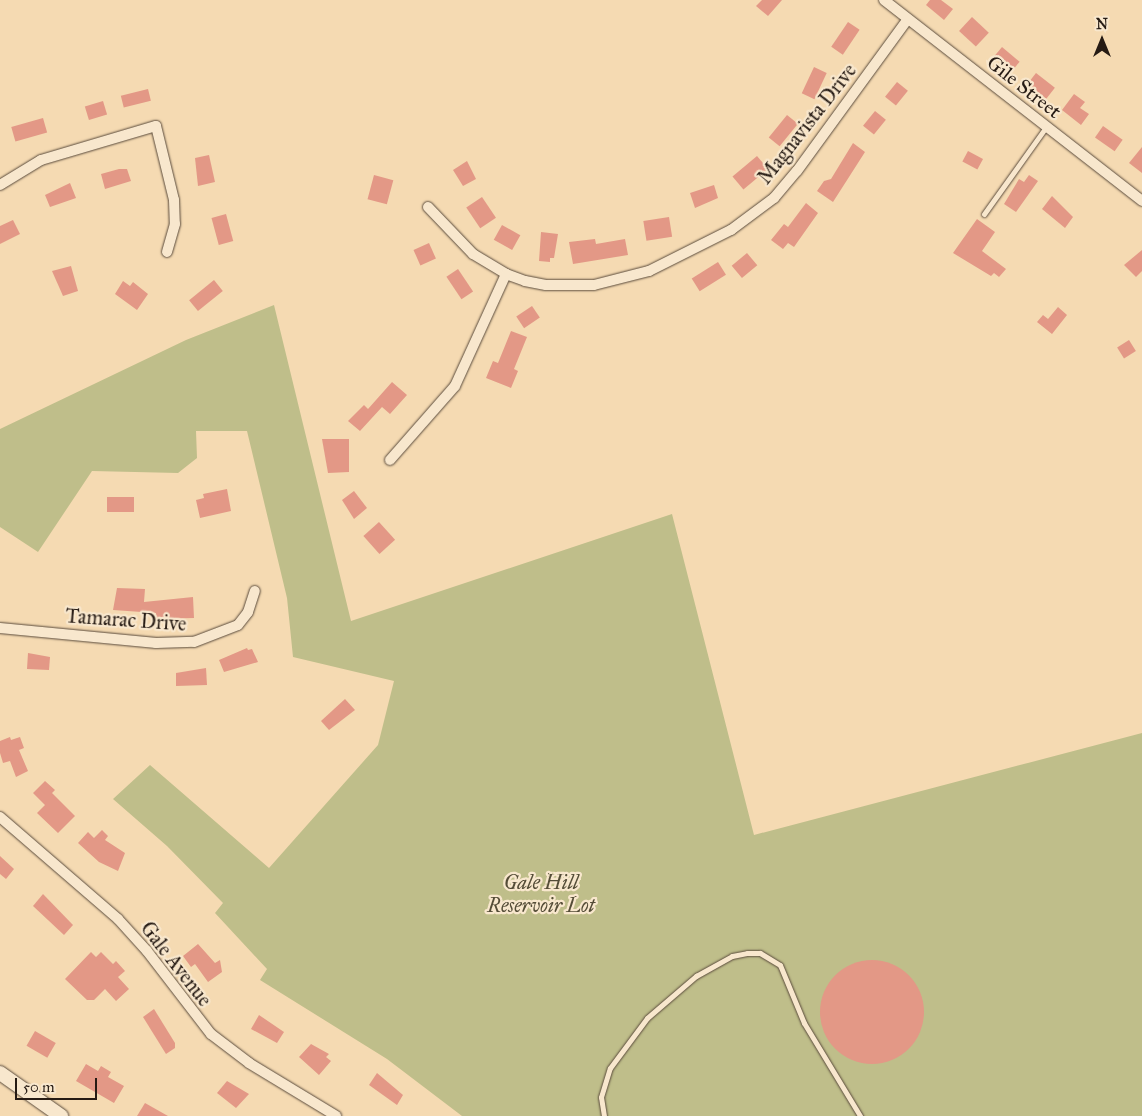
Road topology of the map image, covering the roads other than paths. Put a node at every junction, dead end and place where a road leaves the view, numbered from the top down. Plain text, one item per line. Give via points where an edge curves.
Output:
1 (884, 0) edge
2 (908, 19) junction
3 (1046, 127) junction
4 (0, 185) edge
5 (1142, 201) edge
6 (428, 206) dead end
7 (984, 214) dead end
8 (167, 252) dead end
9 (506, 274) junction
10 (390, 460) dead end
11 (255, 591) dead end
12 (0, 628) edge
13 (0, 817) edge
14 (0, 1073) edge
15 (330, 1115) edge
16 (61, 1116) edge
17 (604, 1116) edge
18 (860, 1116) edge

1 - 2 street, Gile Street
2 - 3 street, Gile Street
2 - 9 street, Magnavista Drive via 786,185 748,220 665,265 615,281 546,286
3 - 5 street, Gile Street
3 - 7 lane
4 - 8 street via 41,160 156,126 174,200 174,231
6 - 9 street, Magnavista Drive via 460,242
9 - 10 street via 455,386
11 - 12 street, Tamarac Drive via 248,612 238,625 194,642 156,644
13 - 15 street, Gale Avenue via 118,919 211,1034 249,1064
14 - 16 main road
17 - 18 lane via 601,1097 610,1068 647,1018 696,976 732,956 747,953 760,953 780,964 804,1023

